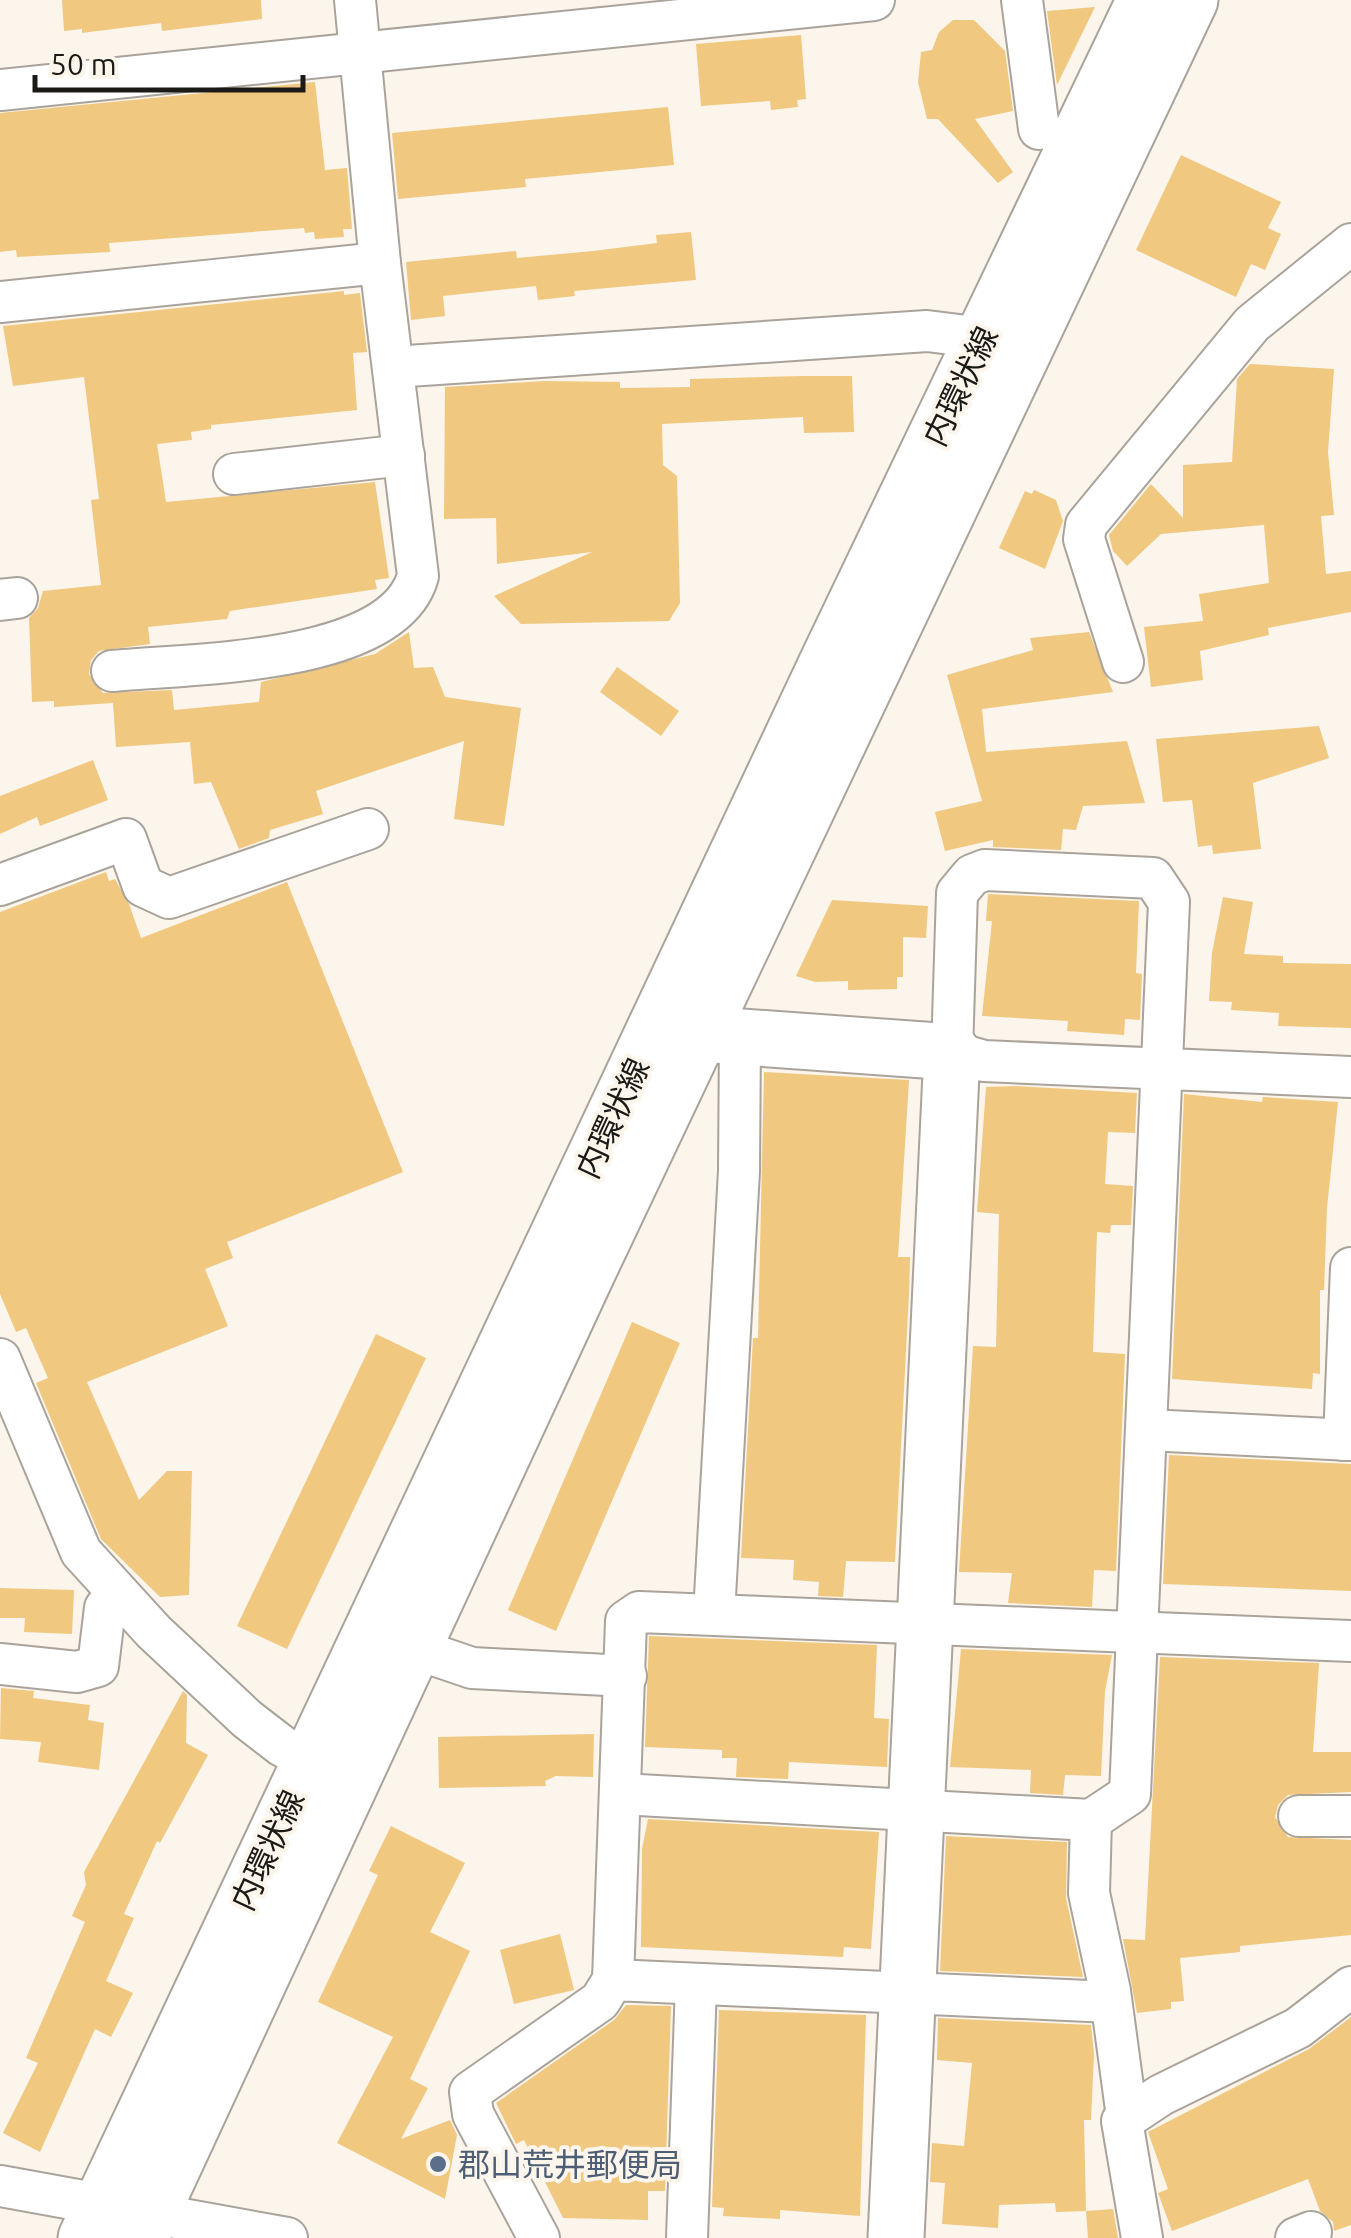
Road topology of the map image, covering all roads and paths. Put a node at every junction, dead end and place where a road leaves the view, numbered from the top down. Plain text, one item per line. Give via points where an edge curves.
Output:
1 (355, 0) edge
2 (874, 0) edge
3 (1022, 0) edge
4 (1145, 0) edge
5 (1190, 0) edge
6 (361, 52) junction
7 (0, 90) edge
8 (1039, 129) dead end
9 (1351, 244) edge
10 (380, 263) junction
11 (0, 302) edge
12 (983, 338) junction
13 (393, 367) junction
14 (404, 455) junction
15 (234, 474) dead end
16 (1123, 662) dead end
17 (112, 671) dead end
18 (368, 829) dead end
19 (0, 885) edge
20 (721, 1034) junction
21 (952, 1052) junction
22 (1164, 1068) junction
23 (1351, 1077) edge
24 (1351, 1268) edge
25 (0, 1359) edge
26 (1147, 1430) junction
27 (1347, 1440) edge
28 (118, 1593) junction
29 (714, 1614) junction
30 (926, 1621) junction
31 (1137, 1631) junction
32 (1351, 1641) edge
33 (413, 1648) junction
34 (0, 1664) edge
35 (626, 1676) junction
36 (330, 1771) junction
37 (621, 1794) junction
38 (917, 1810) junction
39 (1299, 1816) dead end
40 (1351, 1816) edge
41 (1091, 1820) junction
42 (613, 1980) junction
43 (696, 1984) junction
44 (1351, 1987) edge
45 (908, 1992) junction
46 (1111, 2002) junction
47 (1127, 2117) junction
48 (0, 2186) edge
49 (120, 2222) edge
50 (288, 2238) edge
51 (539, 2238) edge
52 (686, 2238) edge
53 (896, 2238) edge
54 (1142, 2238) edge

1 - 6 street
2 - 6 street
3 - 8 street
4 - 12 street, 内環状線
5 - 20 street, 内環状線
6 - 7 street
6 - 10 street
9 - 16 street via 1252,324 1086,524 1084,539
10 - 11 street
10 - 13 street
12 - 13 street via 927,331
12 - 36 street, 内環状線
13 - 14 street
14 - 15 street
14 - 17 street via 418,576 398,612 321,649
18 - 19 street via 170,898 142,886 126,839
20 - 21 street
20 - 29 street via 739,1171
20 - 33 street, 内環状線
21 - 22 street via 984,1061
21 - 22 street via 957,893 972,875 985,870 1153,878 1169,902
21 - 30 street
22 - 23 street
22 - 26 street
24 - 27 street
25 - 28 street via 69,1530
26 - 27 street
26 - 31 street
28 - 34 street via 105,1608 98,1666 77,1672
28 - 36 street via 246,1719
29 - 30 street
29 - 35 street via 639,1612 626,1621
30 - 31 street
30 - 38 street
31 - 32 street
31 - 41 street via 1130,1794
33 - 35 street via 472,1668
33 - 36 street, 内環状線
35 - 37 street
36 - 49 street, 内環状線
37 - 38 street
37 - 42 street
38 - 41 street
38 - 45 street
39 - 40 street
41 - 46 street via 1089,1893
42 - 43 street
42 - 51 street via 600,2000 470,2092 473,2114
43 - 45 street
43 - 52 street
44 - 47 street via 1298,2028
45 - 46 street
45 - 53 street
46 - 47 street
47 - 54 street via 1122,2121
48 - 49 street
49 - 50 street

